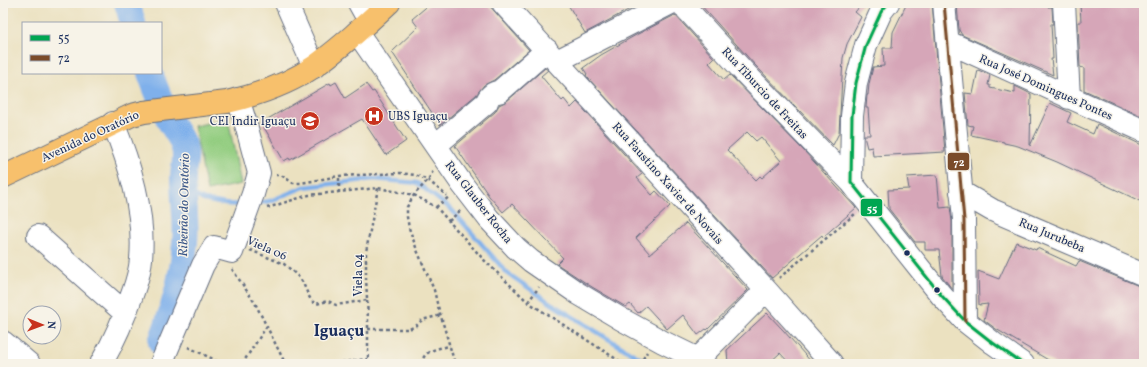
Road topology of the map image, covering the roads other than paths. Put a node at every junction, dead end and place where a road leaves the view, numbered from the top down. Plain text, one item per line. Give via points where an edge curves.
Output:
1 (286, 3) edge
2 (389, 3) edge
3 (503, 3) edge
4 (671, 3) edge
5 (681, 3) edge
6 (888, 3) edge
7 (944, 3) edge
8 (1064, 3) edge
9 (362, 18) edge
10 (948, 42) junction
11 (552, 56) junction
12 (314, 67) junction
13 (1069, 98) junction
14 (233, 101) junction
15 (123, 119) junction
16 (1144, 131) edge
17 (436, 145) junction
18 (3, 177) edge
19 (851, 182) junction
20 (961, 192) junction
21 (38, 236) dead end
22 (1144, 275) edge
23 (766, 290) junction
24 (125, 312) junction
25 (965, 321) junction
26 (3, 342) edge
27 (702, 361) edge
28 (29, 364) edge
29 (101, 364) edge
30 (162, 364) edge
31 (832, 364) edge
32 (1023, 364) edge

1 - 12 street
2 - 9 main road, Avenida do Oratório
3 - 11 street, Rua Faustino Xavier de Novais
4 - 11 street
5 - 19 street, Rua Tiburcio de Freitas
6 - 19 street via 881,12 866,45 856,83 852,116
7 - 10 street
8 - 13 street
9 - 12 main road, Avenida do Oratório via 342,45
9 - 17 street, Rua Glauber Rocha
10 - 13 street, Rua José Domingues Pontes
10 - 20 street
11 - 17 street via 499,92 495,92 487,102
11 - 23 street, Rua Faustino Xavier de Novais
12 - 14 main road, Avenida do Oratório via 283,84
13 - 16 street, Rua José Domingues Pontes
14 - 15 main road, Avenida do Oratório via 144,112
14 - 30 street via 246,121 259,173 234,248 214,247 203,265
15 - 18 main road, Avenida do Oratório
15 - 24 street via 122,145 138,202 141,236 141,260 137,280
17 - 27 street, Rua Glauber Rocha via 488,219 531,261 620,319
19 - 25 street, Rua Tiburcio de Freitas via 941,295
20 - 22 street, Rua Jurubeba via 992,210
20 - 25 street via 964,220
21 - 24 street
23 - 27 street
23 - 31 street, Rua Faustino Xavier de Novais
24 - 29 street
25 - 32 street, Rua Tiburcio de Freitas
26 - 28 street

